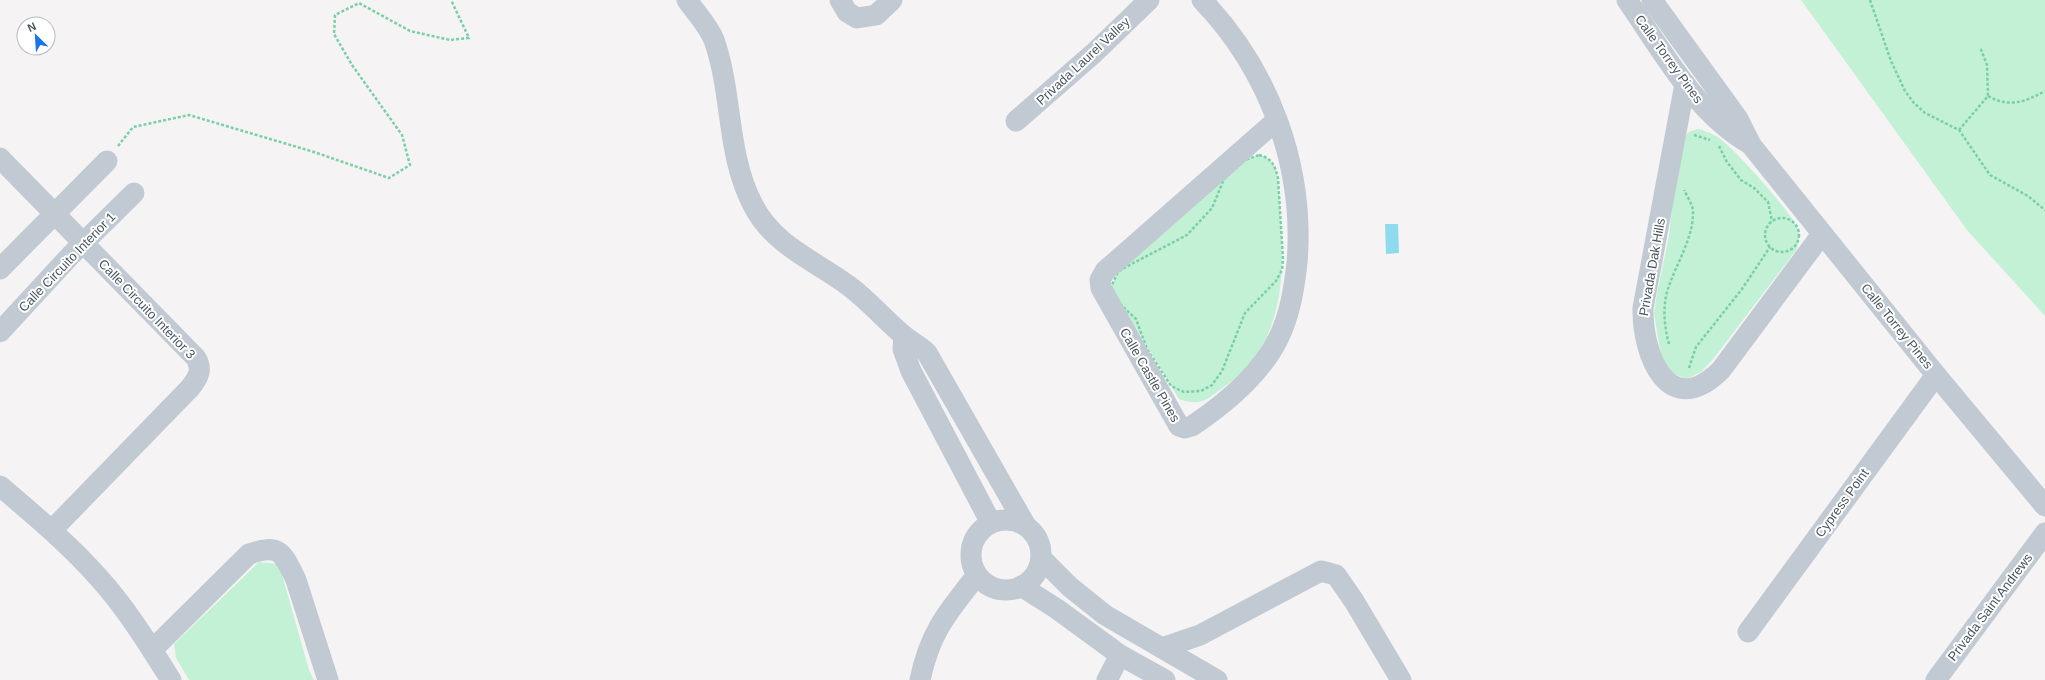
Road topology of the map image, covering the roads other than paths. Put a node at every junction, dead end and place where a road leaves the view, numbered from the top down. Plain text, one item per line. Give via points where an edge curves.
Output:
1 (686, 0) edge
2 (840, 0) edge
3 (892, 0) edge
4 (1149, 0) edge
5 (1202, 0) edge
6 (1627, 0) edge
7 (1652, 0) edge
8 (1685, 84) junction
9 (1277, 120) junction
10 (1016, 121) dead end
11 (1751, 145) junction
12 (0, 158) edge
13 (107, 161) road end
14 (134, 193) dead end
15 (54, 215) junction
16 (1822, 234) junction
17 (84, 243) junction
18 (0, 269) edge
19 (0, 332) edge
20 (904, 336) junction
21 (1936, 375) junction
22 (0, 486) edge
23 (2045, 506) edge
24 (991, 523) junction
25 (1026, 526) junction
26 (52, 530) junction
27 (2045, 533) edge
28 (1041, 558) junction
29 (977, 575) junction
30 (1021, 586) junction
31 (1748, 632) dead end
32 (1162, 648) junction
33 (152, 650) junction
34 (1120, 655) junction
35 (171, 680) edge
36 (328, 680) edge
37 (920, 680) edge
38 (1107, 680) edge
39 (1165, 680) edge
40 (1217, 680) edge
41 (1401, 680) edge
42 (1936, 680) edge

1 - 20 street via 705,23 713,39 722,70 739,170 753,206 777,239 849,286
2 - 3 street via 847,12 857,18 876,15
4 - 10 street, Privada Laurel Valley via 1089,58
5 - 9 street, Calle Castle Pines via 1238,43 1253,68
6 - 8 street, Calle Torrey Pines
7 - 11 street, Calle Torrey Pines via 1738,119
8 - 11 street, Calle Torrey Pines via 1718,121
8 - 16 street, Privada Dak Hills via 1643,308 1646,345 1661,376 1672,386 1684,388 1698,387 1709,382 1721,370
9 - 9 street, Calle Castle Pines via 1292,173 1298,220 1295,283 1290,309 1279,338 1248,380 1199,421 1185,428 1179,426 1101,288 1100,280 1105,271
11 - 16 street, Calle Torrey Pines
12 - 15 street, Calle Circuito Interior 3
13 - 15 street
14 - 17 street, Calle Circuito Interior 1
15 - 17 street, Calle Circuito Interior 3
15 - 18 street
16 - 21 street, Calle Torrey Pines
17 - 19 street, Calle Circuito Interior 1
17 - 26 street, Calle Circuito Interior 3 via 196,358 200,370 190,388
20 - 24 street via 903,349 911,371
20 - 25 street via 917,343 931,359
21 - 23 street, Calle Torrey Pines
21 - 31 street, Cypress Point
22 - 26 street
24 - 25 street via 1015,521
24 - 29 street via 981,530 974,540 972,564
25 - 28 street via 1035,535 1040,546
26 - 33 street via 99,578 143,634
27 - 42 street, Privada Saint Andrews
28 - 30 street via 1038,569 1031,579
28 - 32 street via 1088,603
29 - 30 street via 986,584 997,589 1009,590
29 - 37 street via 944,616 924,660
30 - 34 street
32 - 40 street
32 - 41 street via 1200,634 1321,571 1336,575
33 - 35 street
33 - 36 street via 249,554 273,548 281,553 289,564 296,580
34 - 38 street
34 - 39 street

